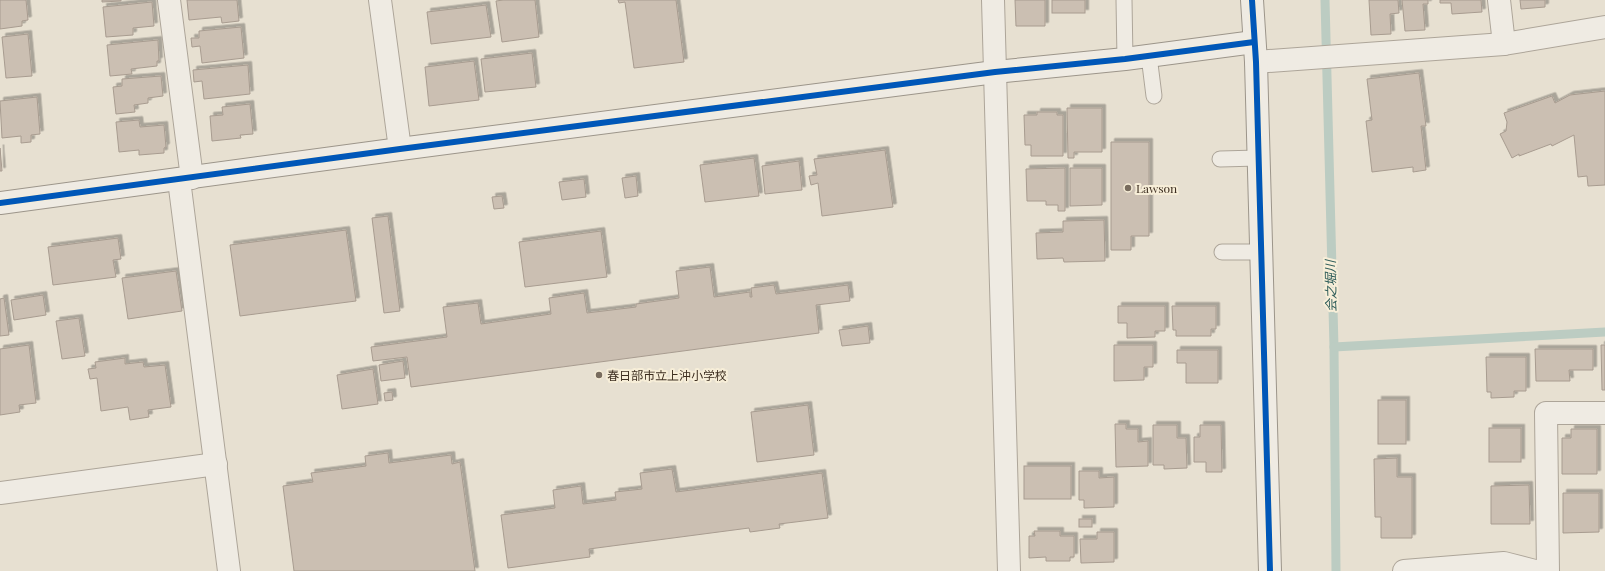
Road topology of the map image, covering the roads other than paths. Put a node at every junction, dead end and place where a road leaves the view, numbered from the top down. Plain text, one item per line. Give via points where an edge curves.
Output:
1 (170, 0) edge
2 (380, 0) edge
3 (993, 0) edge
4 (1124, 0) edge
5 (1252, 0) edge
6 (1499, 0) edge
7 (1605, 27) edge
8 (1504, 44) junction
9 (1255, 52) junction
10 (1149, 56) junction
11 (1125, 59) junction
12 (995, 72) junction
13 (1154, 96) dead end
14 (400, 149) junction
15 (1258, 158) junction
16 (1220, 159) dead end
17 (185, 179) junction
18 (0, 203) edge
19 (1222, 252) dead end
20 (1261, 252) junction
21 (1605, 412) edge
22 (216, 464) junction
23 (0, 492) edge
24 (229, 571) edge
25 (1009, 571) edge
26 (1270, 571) edge
27 (1404, 571) edge
28 (1535, 571) edge
29 (1548, 571) edge

1 - 17 street
2 - 14 street
3 - 12 street
4 - 11 lane
5 - 9 street
6 - 8 street
7 - 8 street
8 - 9 street via 1292,59
9 - 10 street
9 - 15 street
10 - 11 street
10 - 13 lane
11 - 12 street
12 - 14 street
12 - 25 street
14 - 17 street
15 - 16 lane
15 - 20 street
17 - 18 street
17 - 22 street
19 - 20 lane
20 - 26 street
21 - 29 street via 1546,413
22 - 23 street
22 - 24 street
27 - 28 street via 1504,563

